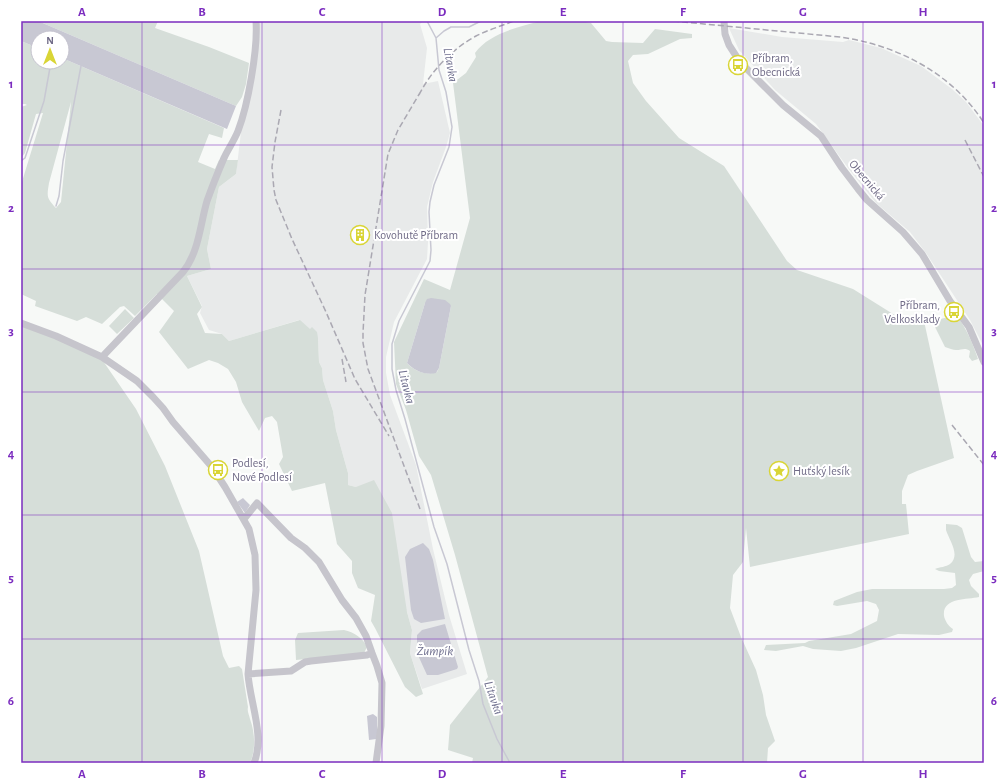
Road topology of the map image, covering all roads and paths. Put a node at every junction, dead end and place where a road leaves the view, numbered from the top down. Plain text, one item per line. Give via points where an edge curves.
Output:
1 (256, 21) edge
2 (724, 21) edge
3 (21, 323) edge
4 (102, 357) junction
5 (984, 362) edge
6 (244, 519) junction
7 (372, 653) junction
8 (248, 674) junction
9 (254, 763) edge
10 (376, 763) edge

1 - 4 street via 255,50 241,122 207,201 191,261
2 - 5 street, Obecnická via 729,45 740,62 783,105 821,136 867,200 903,232 922,254 950,301 967,323
3 - 4 street
4 - 6 street via 137,381 153,397 212,467
6 - 7 street via 257,504 319,562 361,626
6 - 8 street via 252,540 256,570
7 - 8 street via 305,662 291,671
7 - 10 street via 382,683 381,726
8 - 9 street via 258,740

